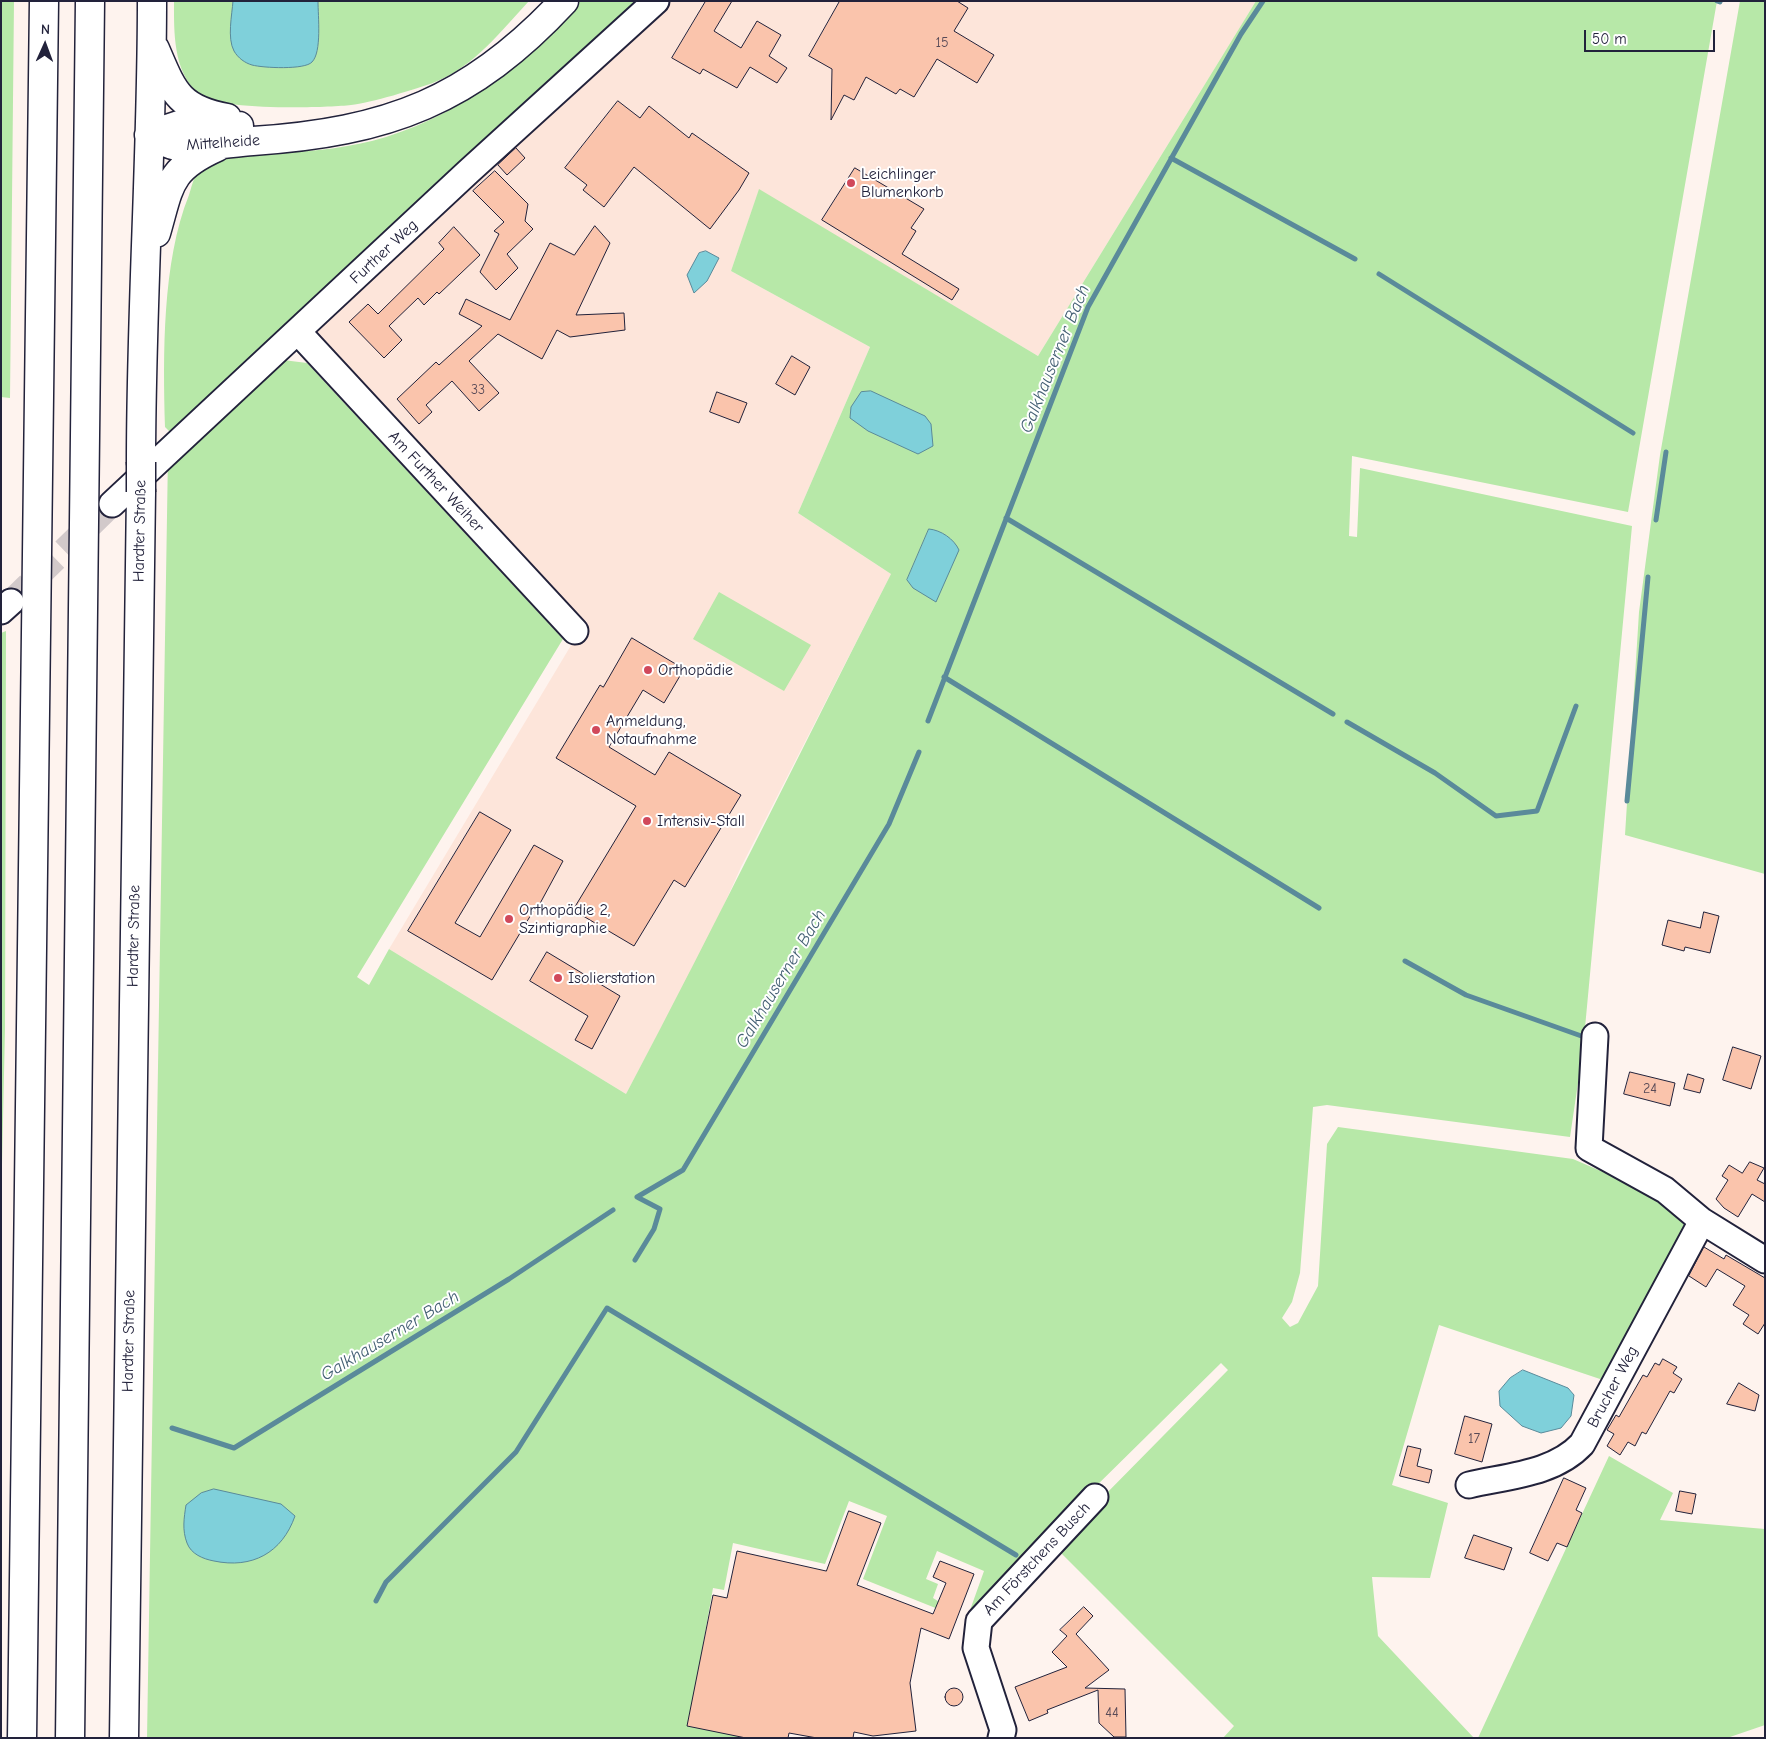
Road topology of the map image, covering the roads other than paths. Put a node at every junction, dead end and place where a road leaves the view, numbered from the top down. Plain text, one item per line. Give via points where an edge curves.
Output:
1 (44, 1) edge
2 (90, 1) edge
3 (152, 1) edge
4 (564, 1) edge
5 (656, 1) edge
6 (152, 41) junction
7 (371, 124) junction
8 (273, 126) junction
9 (149, 135) junction
10 (225, 143) junction
11 (145, 283) junction
12 (298, 332) junction
13 (112, 504) tunnel mouth
14 (574, 631) dead end
15 (1595, 1036) dead end
16 (1702, 1222) junction
17 (1765, 1260) edge
18 (1469, 1485) dead end
19 (1095, 1497) dead end
20 (22, 1738) edge
21 (70, 1738) edge
22 (124, 1738) edge
23 (1001, 1738) edge

1 - 20 main road
2 - 21 main road
3 - 6 main road, Hardter Straße
4 - 7 main road, Mittelheide via 529,37 485,73 408,114
5 - 12 street, Further Weg
6 - 8 main road via 176,94 191,106 208,114
6 - 9 main road, Hardter Straße
7 - 8 main road, Mittelheide
7 - 10 main road, Mittelheide via 329,134
8 - 9 main road, Mittelheide via 179,125
9 - 10 main road, Mittelheide via 178,146
9 - 11 main road, Hardter Straße
10 - 11 main road via 194,157 173,179
11 - 22 main road, Hardter Straße, bridge via 141,362
12 - 13 street, Further Weg
12 - 14 street, Am Further Weiher
15 - 16 street via 1589,1148 1665,1190
16 - 17 street
16 - 18 street, Brucher Weg via 1582,1444 1571,1456 1549,1467
19 - 23 street, Am Förstchens Busch via 979,1621 976,1648 1003,1730

